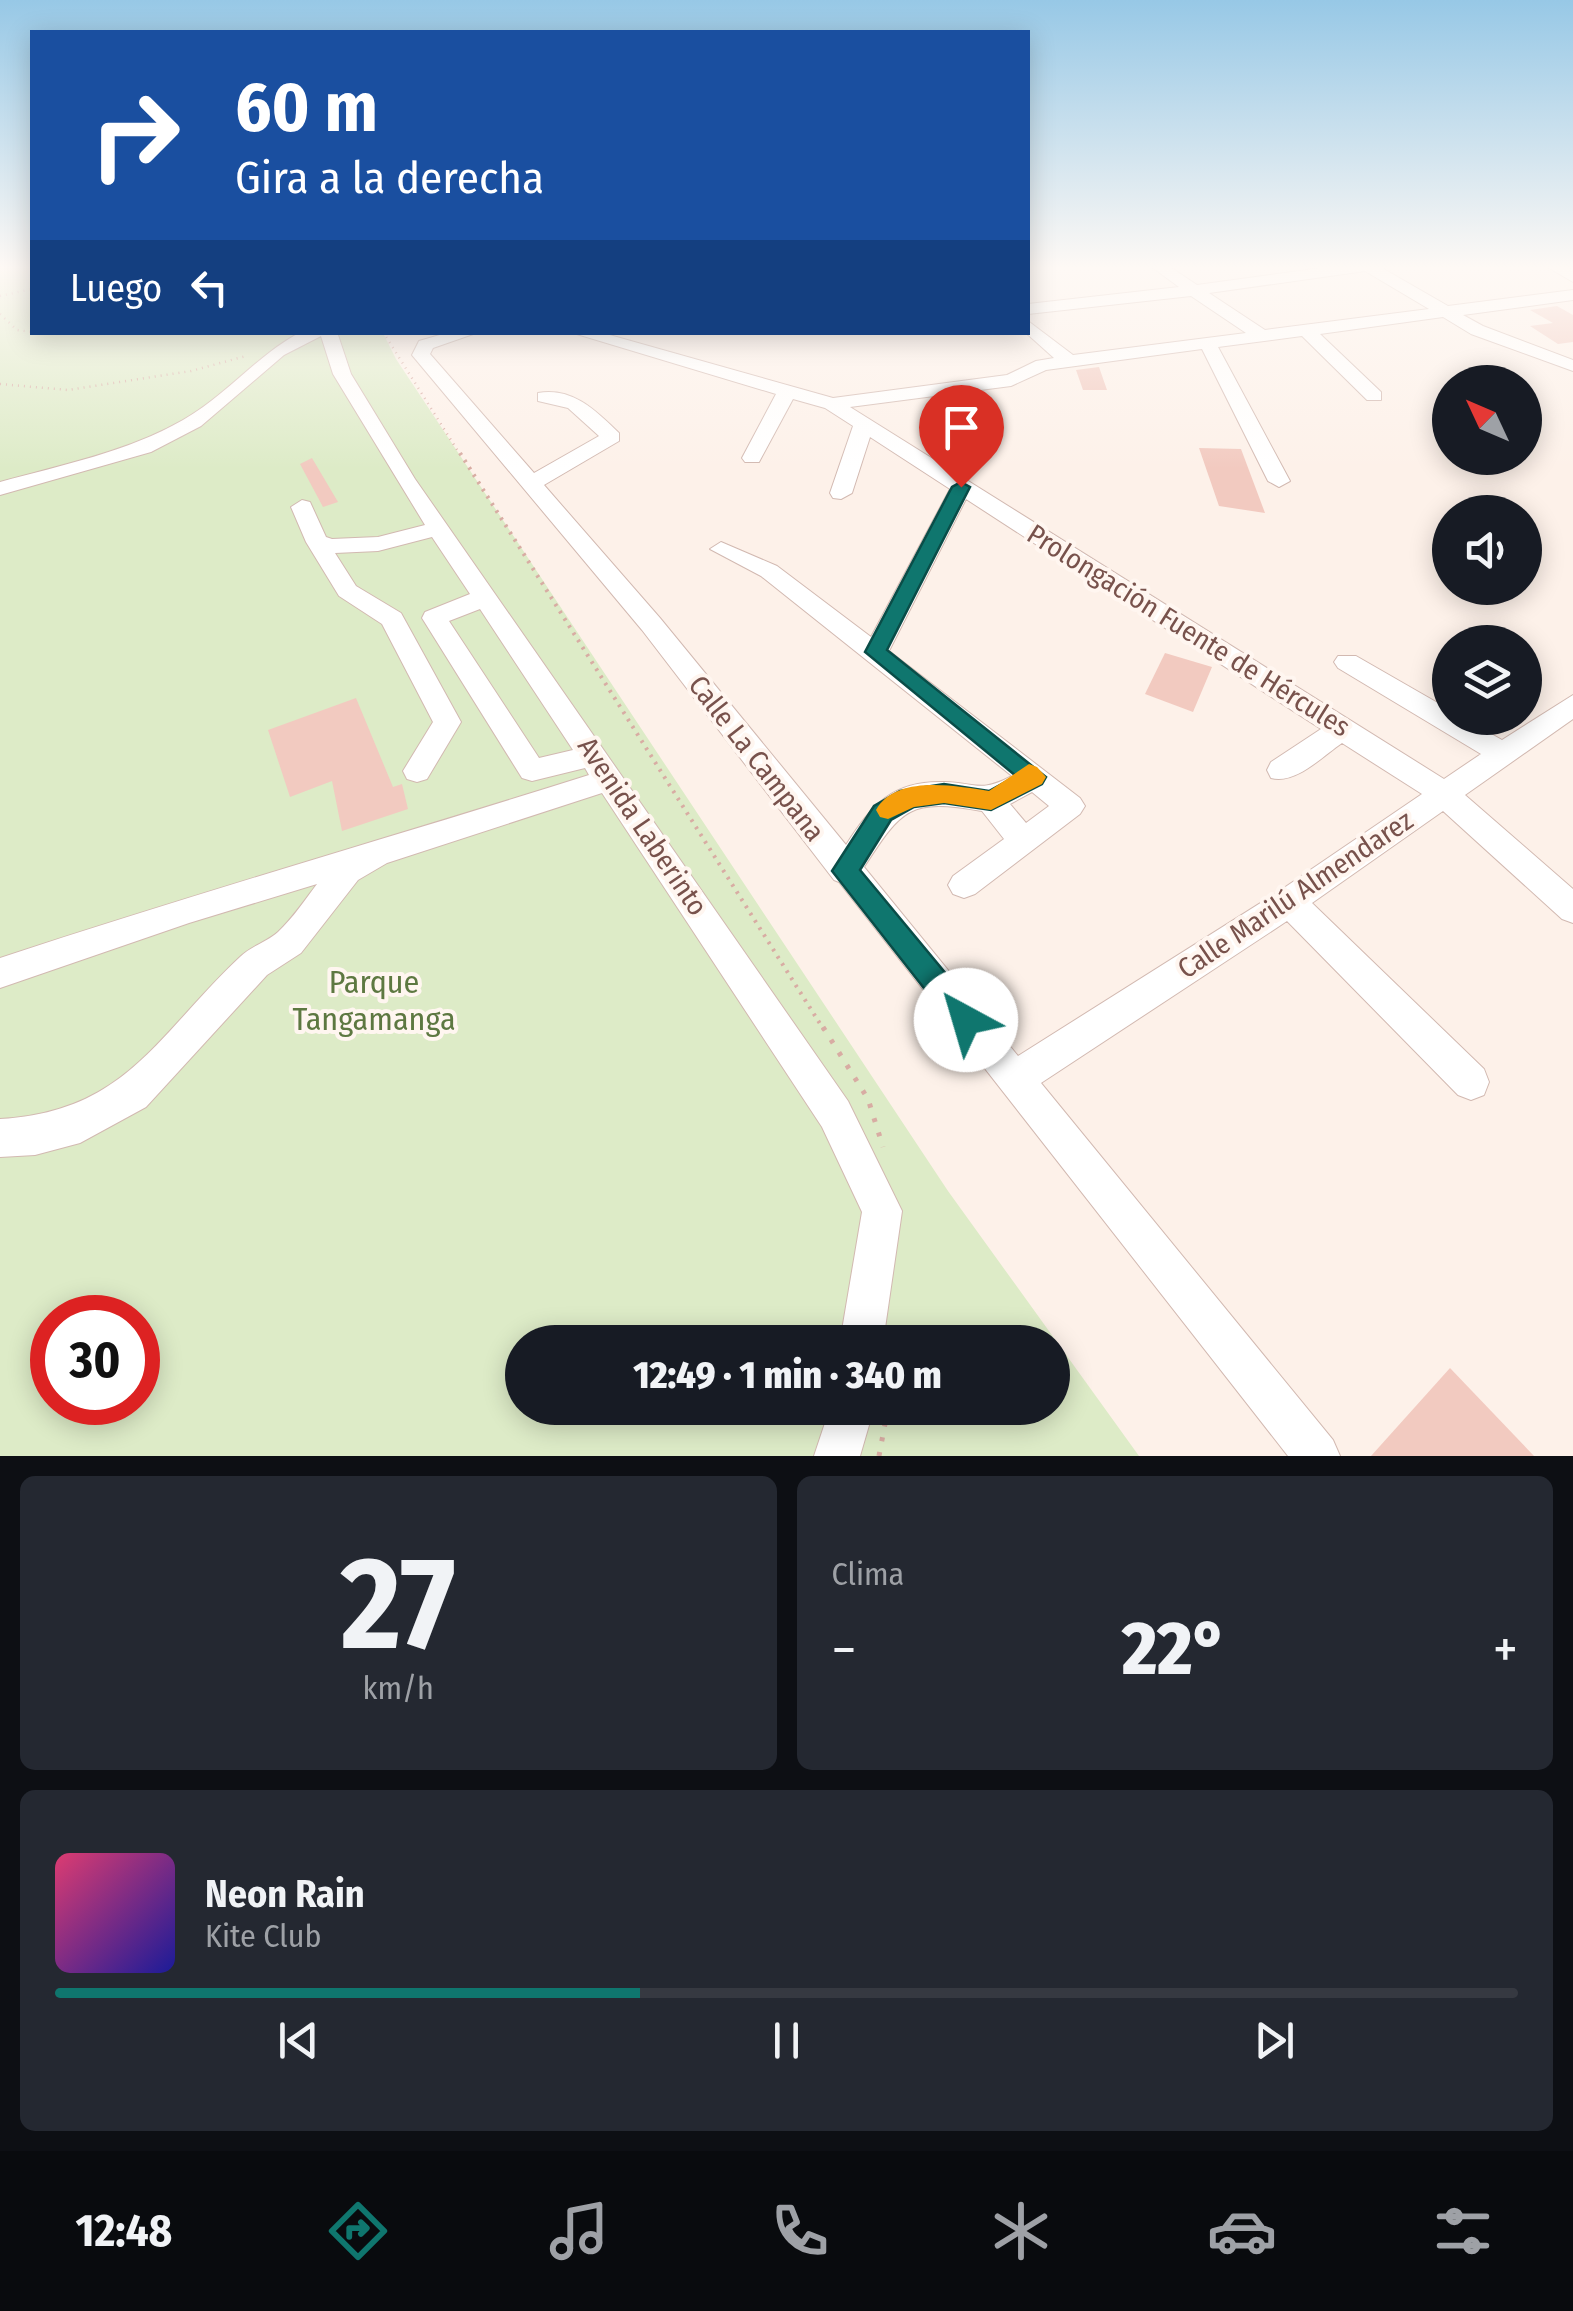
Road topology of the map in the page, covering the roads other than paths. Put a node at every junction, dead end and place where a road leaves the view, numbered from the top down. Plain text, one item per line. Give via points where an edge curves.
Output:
1 (1036, 333) edge
2 (1257, 333) edge
3 (1292, 333) edge
4 (1308, 333) edge
5 (1492, 333) edge
6 (310, 335) edge
7 (329, 335) edge
8 (460, 335) edge
9 (588, 335) edge
10 (1263, 337) junction
11 (1208, 344) junction
12 (1573, 344) edge
13 (1531, 351) junction
14 (1070, 362) junction
15 (1573, 366) edge
16 (786, 392) junction
17 (1374, 396) dead end
18 (545, 398) dead end
19 (832, 404) junction
20 (864, 424) junction
21 (752, 458) dead end
22 (1279, 481) dead end
23 (530, 484) junction
24 (961, 487) junction
25 (0, 489) edge
26 (841, 493) dead end
27 (302, 507) dead end
28 (439, 528) junction
29 (316, 542) junction
30 (375, 544) junction
31 (721, 549) dead end
32 (332, 567) junction
33 (486, 597) junction
34 (876, 652) junction
35 (1347, 662) dead end
36 (1573, 705) edge
37 (1343, 728) junction
38 (1502, 753) junction
39 (603, 767) junction
40 (1281, 770) dead end
41 (417, 771) dead end
42 (1034, 777) junction
43 (1444, 794) junction
44 (991, 801) junction
45 (1023, 841) junction
46 (378, 854) junction
47 (845, 871) junction
48 (964, 885) dead end
49 (1288, 902) junction
50 (1573, 909) edge
51 (0, 973) edge
52 (1014, 1079) junction
53 (1471, 1082) dead end
54 (0, 1138) edge
55 (865, 1325) edge
56 (847, 1425) edge
57 (837, 1456) edge
58 (1317, 1456) edge

1 - 14 street
2 - 10 street
3 - 10 street
4 - 17 street
5 - 13 street
6 - 25 street via 278,351 194,422 144,448
7 - 28 street, Avenida Laberinto via 342,374
8 - 23 street, Calle La Campana via 425,345 421,355
9 - 16 street
10 - 11 street
11 - 14 street
11 - 22 street
12 - 13 street
13 - 15 street
14 - 19 street via 1042,364 1010,380
16 - 19 street
16 - 21 street
18 - 23 street via 567,397 612,438
19 - 20 street, Prolongación Fuente de Hércules
20 - 24 street, Prolongación Fuente de Hércules
20 - 26 street
23 - 47 street, Calle La Campana via 651,624
24 - 34 street
24 - 37 street, Prolongación Fuente de Hércules
27 - 29 street
28 - 30 street
28 - 33 street, Avenida Laberinto
29 - 30 street
29 - 32 street
30 - 32 street
31 - 34 street via 770,571
32 - 41 street via 355,600 392,620 447,722
33 - 39 street, Avenida Laberinto
33 - 39 street via 434,618 532,770
34 - 42 street
35 - 38 street
36 - 38 street, Calle Marilú Almendarez
37 - 40 street
37 - 43 street, Prolongación Fuente de Hércules
38 - 43 street, Calle Marilú Almendarez
39 - 46 street
39 - 55 street, Avenida Laberinto via 835,1114 882,1211
42 - 44 street
42 - 45 street via 1070,806
43 - 49 street, Calle Marilú Almendarez
43 - 50 street, Prolongación Fuente de Hércules
44 - 45 street
44 - 47 street via 944,793 909,798 883,813
45 - 48 street
46 - 51 street
46 - 54 street via 347,871 289,943 256,964 133,1094 80,1124
47 - 52 street, Calle La Campana
49 - 52 street, Calle Marilú Almendarez
49 - 53 street
52 - 58 street, Calle La Campana
56 - 57 street

